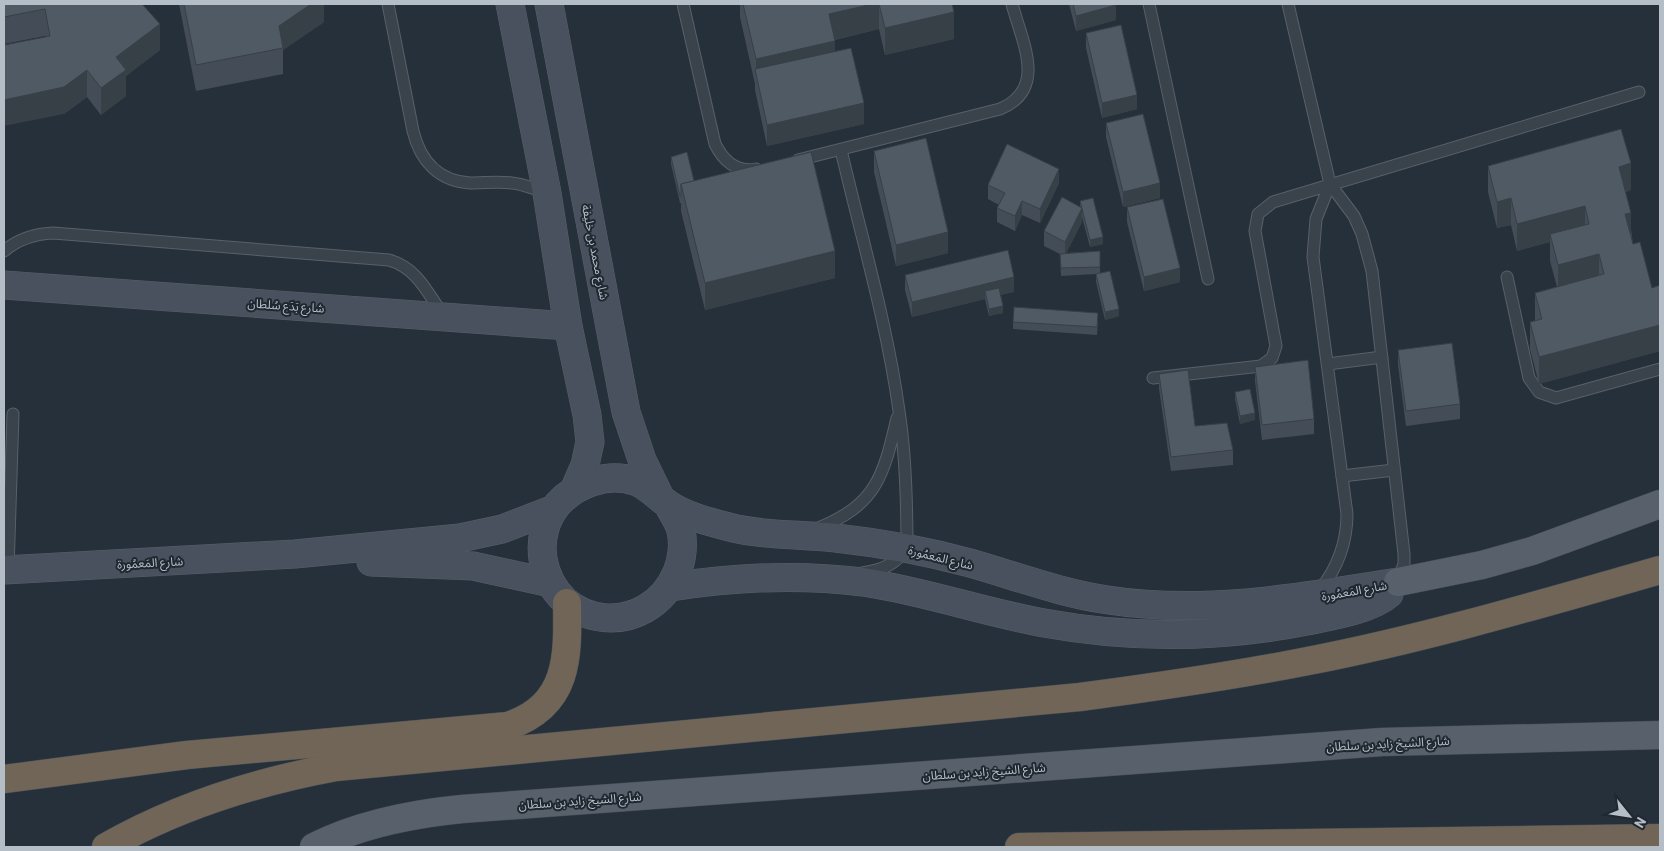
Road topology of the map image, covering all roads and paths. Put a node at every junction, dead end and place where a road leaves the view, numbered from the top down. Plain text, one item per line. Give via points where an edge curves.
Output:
1 (388, 4) edge
2 (510, 4) edge
3 (549, 4) edge
4 (683, 4) edge
5 (1012, 4) edge
6 (1150, 4) edge
7 (1288, 4) edge
8 (1639, 92) dead end
9 (841, 150) junction
10 (788, 162) edge
11 (771, 166) edge
12 (1330, 184) junction
13 (548, 193) junction
14 (4, 251) edge
15 (1507, 277) dead end
16 (1208, 279) dead end
17 (4, 285) edge
18 (444, 316) junction
19 (568, 326) junction
20 (1382, 357) junction
21 (1328, 364) junction
22 (1660, 369) edge
23 (1154, 378) dead end
24 (899, 409) junction
25 (13, 414) dead end
26 (1394, 470) junction
27 (1342, 476) junction
28 (575, 488) junction
29 (664, 500) junction
30 (1660, 504) edge
31 (554, 509) junction
32 (801, 535) junction
33 (906, 548) junction
34 (295, 554) junction
35 (6, 570) edge
36 (1660, 570) edge
37 (824, 579) junction
38 (1398, 582) junction
39 (670, 587) junction
40 (559, 593) junction
41 (1315, 596) junction
42 (1660, 735) edge
43 (4, 779) edge
44 (1660, 838) edge
45 (106, 847) edge
46 (314, 847) edge
47 (1019, 847) edge

1 - 13 lane via 413,131 425,162 453,180 513,183
2 - 13 main road
3 - 29 main road, شارع محمد بن خليفة via 626,412 642,460
4 - 11 lane via 715,144 729,163 739,168 750,170
5 - 9 lane via 1028,67 1028,81 1023,94 1013,104
6 - 16 lane
7 - 12 lane
8 - 12 lane
9 - 10 lane
9 - 24 lane
12 - 20 lane via 1354,216 1362,234 1372,271
12 - 21 lane via 1316,219 1313,257
12 - 23 lane via 1273,202 1258,214 1255,231 1276,346 1272,358 1261,366
13 - 19 main road
14 - 18 lane via 28,237 53,233 389,260 417,275
15 - 22 lane via 1529,378 1539,392 1564,397
17 - 18 main road, شارع بَدَع سُلطان
18 - 19 main road, شارع بَدَع سُلطان
19 - 28 main road via 590,442
20 - 21 lane
20 - 26 lane
21 - 27 lane
24 - 32 lane via 887,461 868,496 838,520
24 - 33 lane via 906,478
25 - 35 lane
26 - 27 lane
26 - 38 lane via 1404,554
27 - 41 lane via 1347,514 1344,546 1337,564
28 - 29 main road via 604,478 633,481
28 - 31 main road
29 - 32 main road, شارع المَعمُورة via 698,518 731,527
29 - 39 main road via 681,531 682,560
30 - 38 main road via 1532,551 1474,567
31 - 34 main road, شارع المَعمُورة via 482,534
31 - 40 main road via 542,538 545,568
32 - 33 main road, شارع المَعمُورة
33 - 37 lane via 885,568
33 - 41 main road, شارع المَعمُورة via 970,563 1041,586 1118,602 1180,606
34 - 35 main road, شارع المَعمُورة
34 - 40 main road, شارع المَعمُورة via 377,563 473,566
36 - 45 highway via 1385,644 1309,661 1156,687 1080,697 336,767 288,776 209,800 162,818
37 - 38 main road, شارع المَعمُورة via 905,590 1043,623 1091,630 1186,635 1282,626 1328,616 1375,604
37 - 39 main road, شارع المَعمُورة via 741,578
38 - 41 main road, شارع المَعمُورة
39 - 40 main road via 658,602 622,618 584,613
40 - 43 highway via 568,640 560,683 546,703 524,721 508,726 187,755
42 - 46 main road, شارع الشيخ زايد بن سلطان via 1382,742 462,809 388,820
44 - 47 highway

